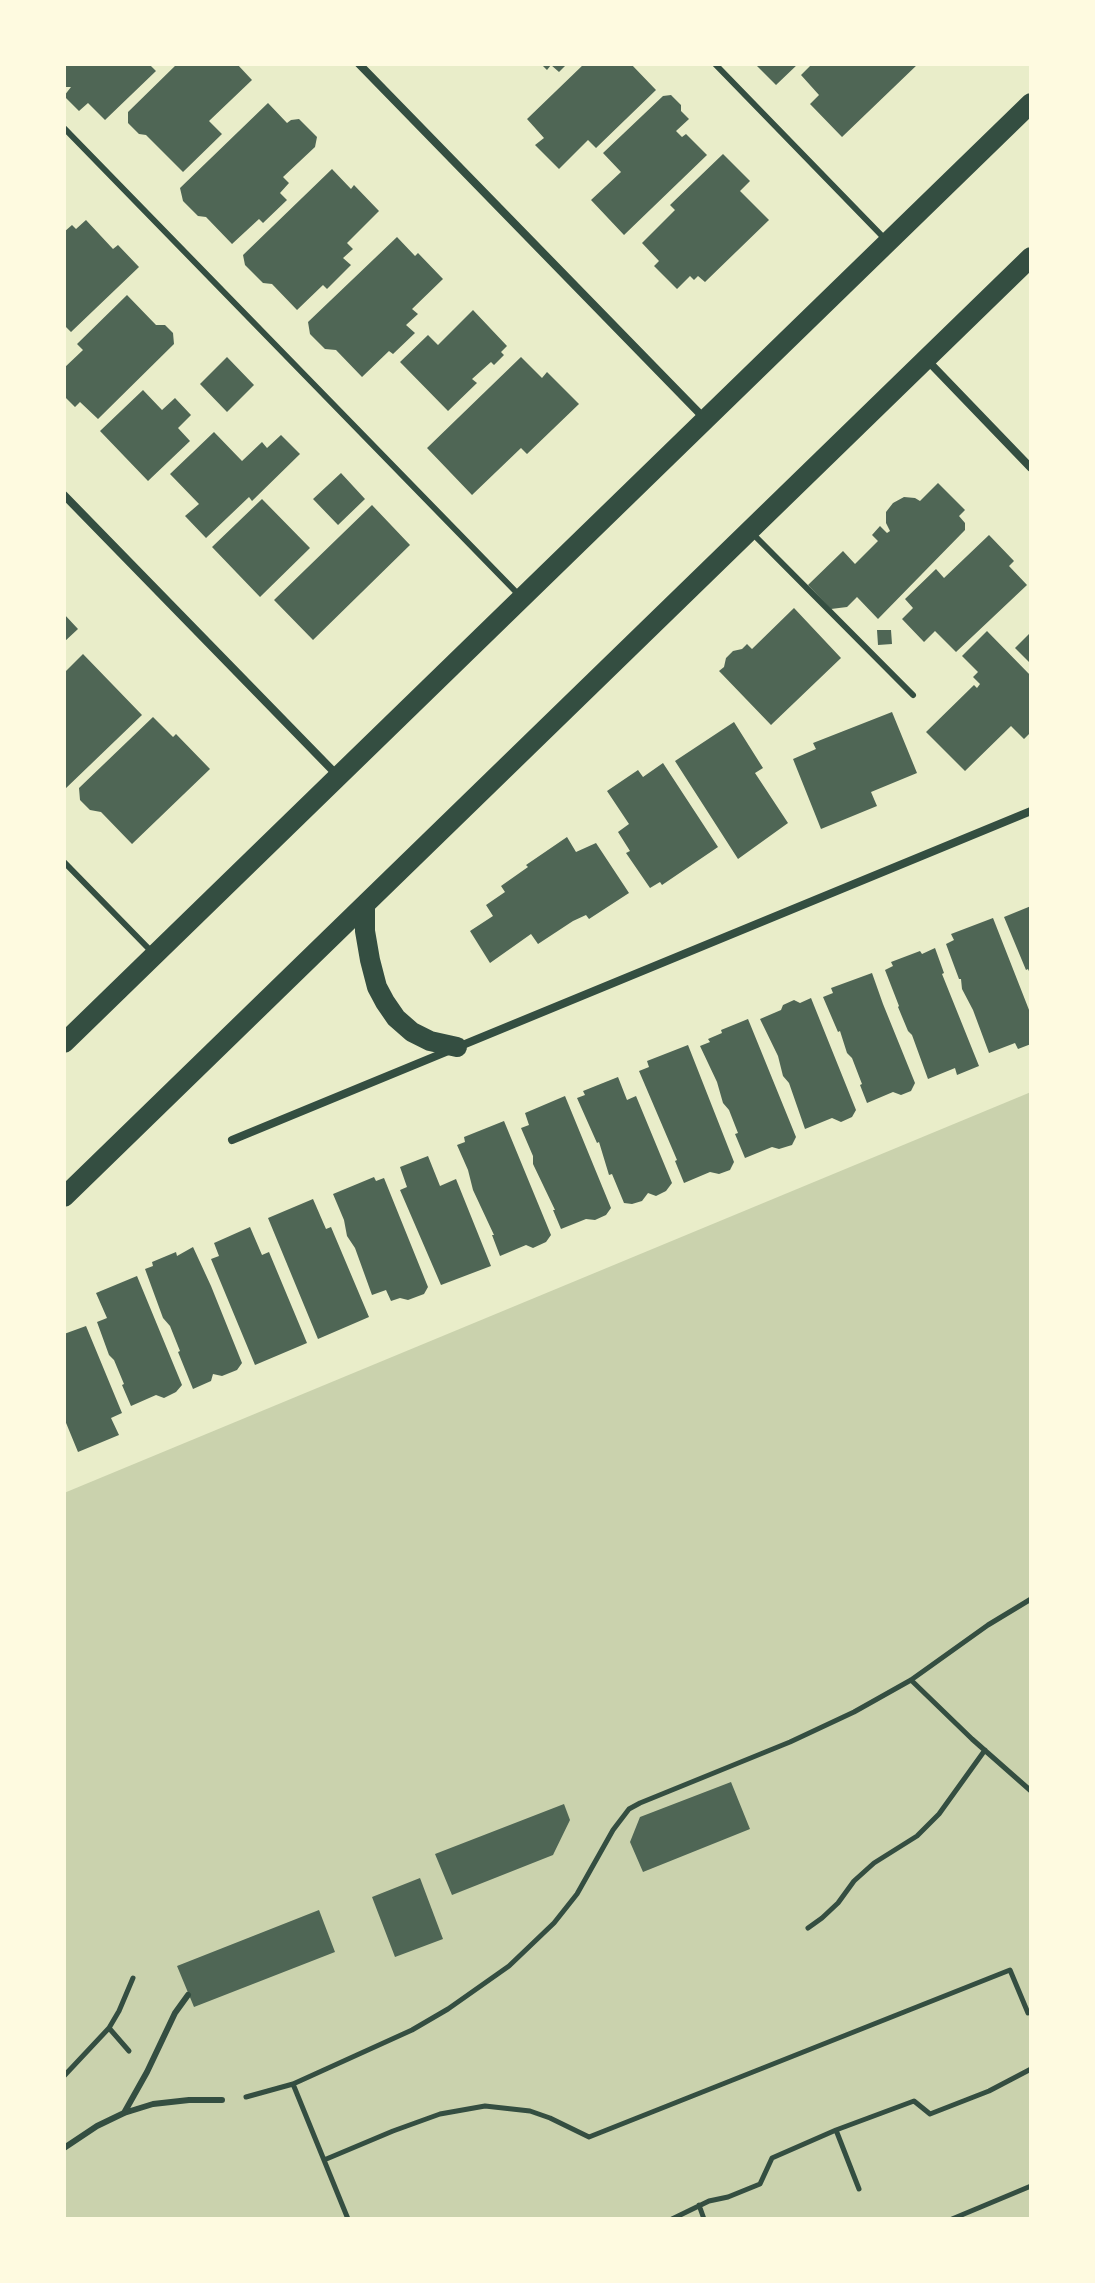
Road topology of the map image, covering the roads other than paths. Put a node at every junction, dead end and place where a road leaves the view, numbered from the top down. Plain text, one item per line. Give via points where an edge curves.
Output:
1 (359, 64) edge
2 (715, 64) edge
3 (1031, 103) edge
4 (64, 128) edge
5 (888, 242) junction
6 (1031, 257) edge
7 (926, 360) junction
8 (706, 420) junction
9 (1031, 468) edge
10 (64, 495) edge
11 (749, 531) junction
12 (522, 598) junction
13 (913, 695) dead end
14 (339, 776) junction
15 (1031, 811) edge
16 (64, 862) edge
17 (365, 905) junction
18 (155, 955) junction
19 (64, 1043) edge
20 (457, 1047) junction
21 (232, 1140) dead end
22 (64, 1197) edge
23 (188, 1995) dead end
24 (222, 2100) road end
25 (124, 2113) junction
26 (64, 2148) edge

1 - 8 street
2 - 5 lane
3 - 5 main road
4 - 12 lane
5 - 8 main road
6 - 7 main road
7 - 9 street
7 - 11 main road
8 - 12 main road
10 - 14 street
11 - 13 lane
11 - 17 main road
12 - 14 main road
14 - 18 main road
15 - 20 street
16 - 18 lane
17 - 20 main road via 370,960 385,1002 412,1032
17 - 22 main road
18 - 19 main road
20 - 21 street
23 - 25 lane
24 - 25 lane via 153,2104
25 - 26 lane

